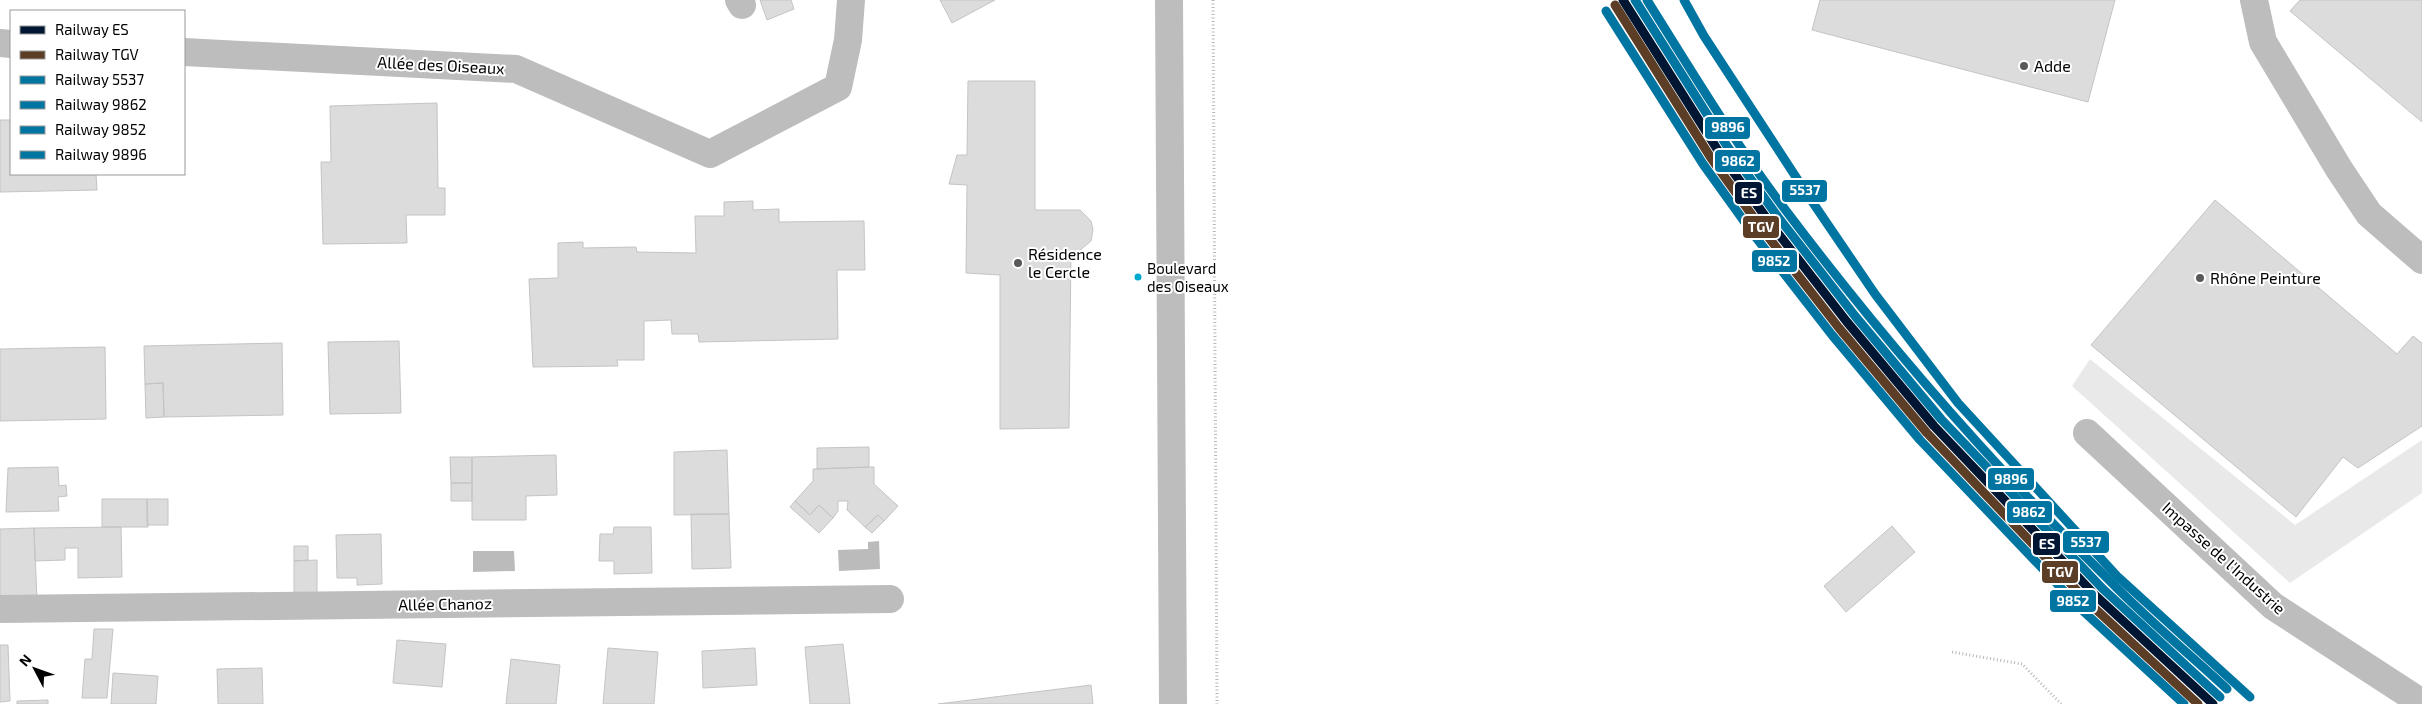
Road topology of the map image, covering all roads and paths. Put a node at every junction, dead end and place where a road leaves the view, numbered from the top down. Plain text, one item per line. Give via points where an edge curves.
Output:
1 (851, 0) edge
2 (1169, 0) edge
3 (1213, 0) edge
4 (2254, 0) edge
5 (185, 52) edge
6 (2422, 260) edge
7 (2087, 433) dead end
8 (890, 599) dead end
9 (0, 609) edge
10 (1952, 652) dead end
11 (2422, 702) edge
12 (1173, 704) edge
13 (1218, 704) edge
14 (2061, 704) edge

1 - 5 street, Allée des Oiseaux via 848,40 838,87 710,154 516,69
2 - 12 street
3 - 13 path
4 - 6 street via 2263,42 2339,169 2369,214
7 - 11 street, Impasse de l'Industrie via 2274,606
8 - 9 street, Allée Chanoz
10 - 14 path via 2022,664

